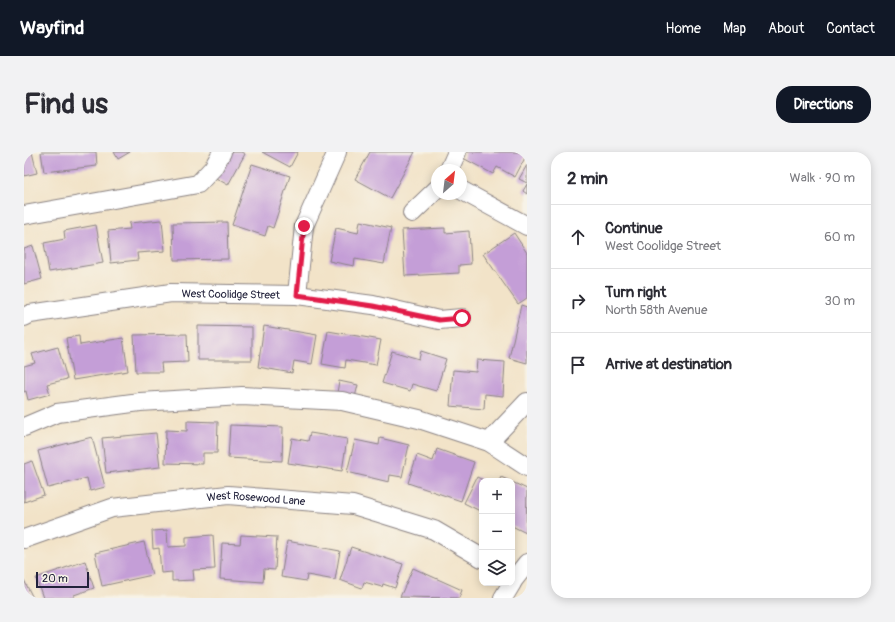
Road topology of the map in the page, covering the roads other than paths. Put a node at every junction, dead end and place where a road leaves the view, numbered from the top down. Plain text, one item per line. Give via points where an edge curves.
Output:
1 (222, 152) edge
2 (337, 152) edge
3 (457, 152) edge
4 (452, 164) edge
5 (467, 193) edge
6 (431, 195) edge
7 (412, 213) dead end
8 (24, 215) edge
9 (527, 226) edge
10 (297, 295) junction
11 (24, 317) edge
12 (462, 318) dead end
13 (527, 402) edge
14 (24, 427) edge
15 (489, 442) junction
16 (527, 467) edge
17 (24, 539) edge
18 (479, 556) edge
19 (527, 563) edge
20 (515, 580) edge
21 (511, 586) edge
22 (503, 598) edge

1 - 8 street via 213,168 198,184
2 - 10 street via 304,226
3 - 4 street
5 - 9 street
6 - 7 street
10 - 11 street, West Coolidge Street via 171,293
10 - 12 street, West Coolidge Street via 373,306 439,320
13 - 15 street
14 - 15 street via 57,414 140,402 242,396 342,401 419,419
15 - 16 street
17 - 18 street, West Rosewood Lane via 112,508 228,495 353,505 434,530
19 - 20 street
21 - 22 street

